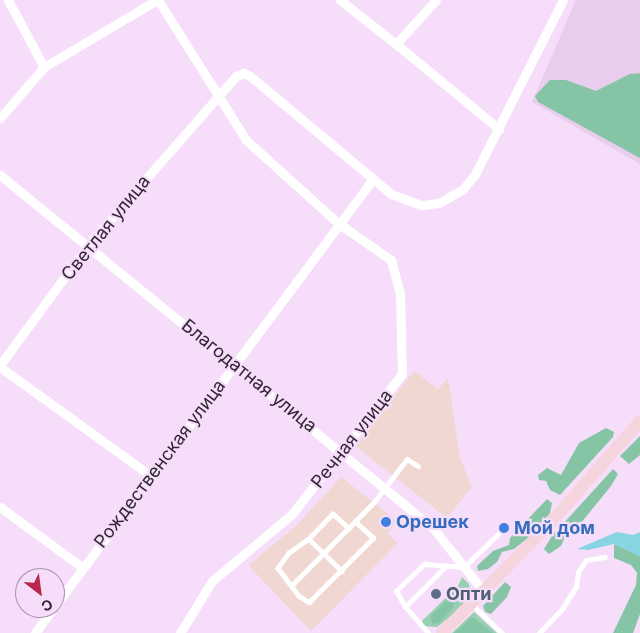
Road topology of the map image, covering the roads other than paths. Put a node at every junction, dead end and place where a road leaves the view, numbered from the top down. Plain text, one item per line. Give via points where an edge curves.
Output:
1 (8, 0) edge
2 (157, 0) edge
3 (340, 0) edge
4 (436, 0) edge
5 (563, 0) edge
6 (396, 44) junction
7 (44, 67) junction
8 (218, 96) junction
9 (0, 118) edge
10 (499, 129) junction
11 (0, 174) edge
12 (373, 179) junction
13 (338, 223) junction
14 (88, 245) junction
15 (234, 364) junction
16 (0, 366) edge
17 (640, 421) edge
18 (342, 453) junction
19 (418, 466) dead end
20 (151, 476) junction
21 (385, 489) junction
22 (0, 507) edge
23 (355, 522) junction
24 (349, 529) junction
25 (498, 534) dead end
26 (309, 539) junction
27 (324, 553) junction
28 (605, 557) dead end
29 (446, 566) junction
30 (464, 567) junction
31 (83, 568) junction
32 (342, 571) junction
33 (291, 586) junction
34 (65, 592) edge
35 (484, 592) junction
36 (472, 604) junction
37 (405, 607) junction
38 (46, 618) edge
39 (35, 633) edge
40 (180, 633) edge
41 (428, 633) edge
42 (442, 633) edge
43 (502, 633) edge
44 (539, 633) edge

1 - 7 street
2 - 7 street
2 - 8 street, Речная улица
3 - 6 street
4 - 6 street
5 - 10 street
6 - 10 street
7 - 9 street
8 - 12 street, Светлая улица via 242,72 250,76
8 - 13 street, Речная улица via 246,140
8 - 14 street, Светлая улица
10 - 12 street via 475,174 463,189 439,203 422,205 406,201
11 - 14 street, Благодатная улица
12 - 13 street, Рождественская улица
13 - 15 street, Рождественская улица
13 - 18 street, Речная улица via 391,260 400,294 402,374
14 - 15 street, Благодатная улица
14 - 16 street, Светлая улица
15 - 18 street, Благодатная улица
15 - 20 street, Рождественская улица
16 - 20 street
17 - 35 main road
18 - 21 street, Благодатная улица
18 - 40 street, Речная улица via 292,514 212,581
19 - 21 lane via 407,459
20 - 31 street, Рождественская улица
21 - 23 lane
21 - 30 street, Благодатная улица via 433,528
22 - 31 street
23 - 24 lane
23 - 32 lane via 374,538
24 - 26 lane via 333,514
24 - 27 lane
25 - 30 lane
26 - 27 lane
26 - 33 lane via 289,553 278,568
27 - 32 lane
27 - 33 lane
28 - 44 lane via 586,560 578,572 576,587 562,609
29 - 30 lane
29 - 37 lane
29 - 37 lane via 424,564 396,591
30 - 35 street, Благодатная улица
31 - 34 street, Рождественская улица
32 - 33 lane via 308,602
35 - 36 main road
36 - 42 main road
36 - 43 lane
37 - 41 lane
38 - 39 street, Рождественская улица

